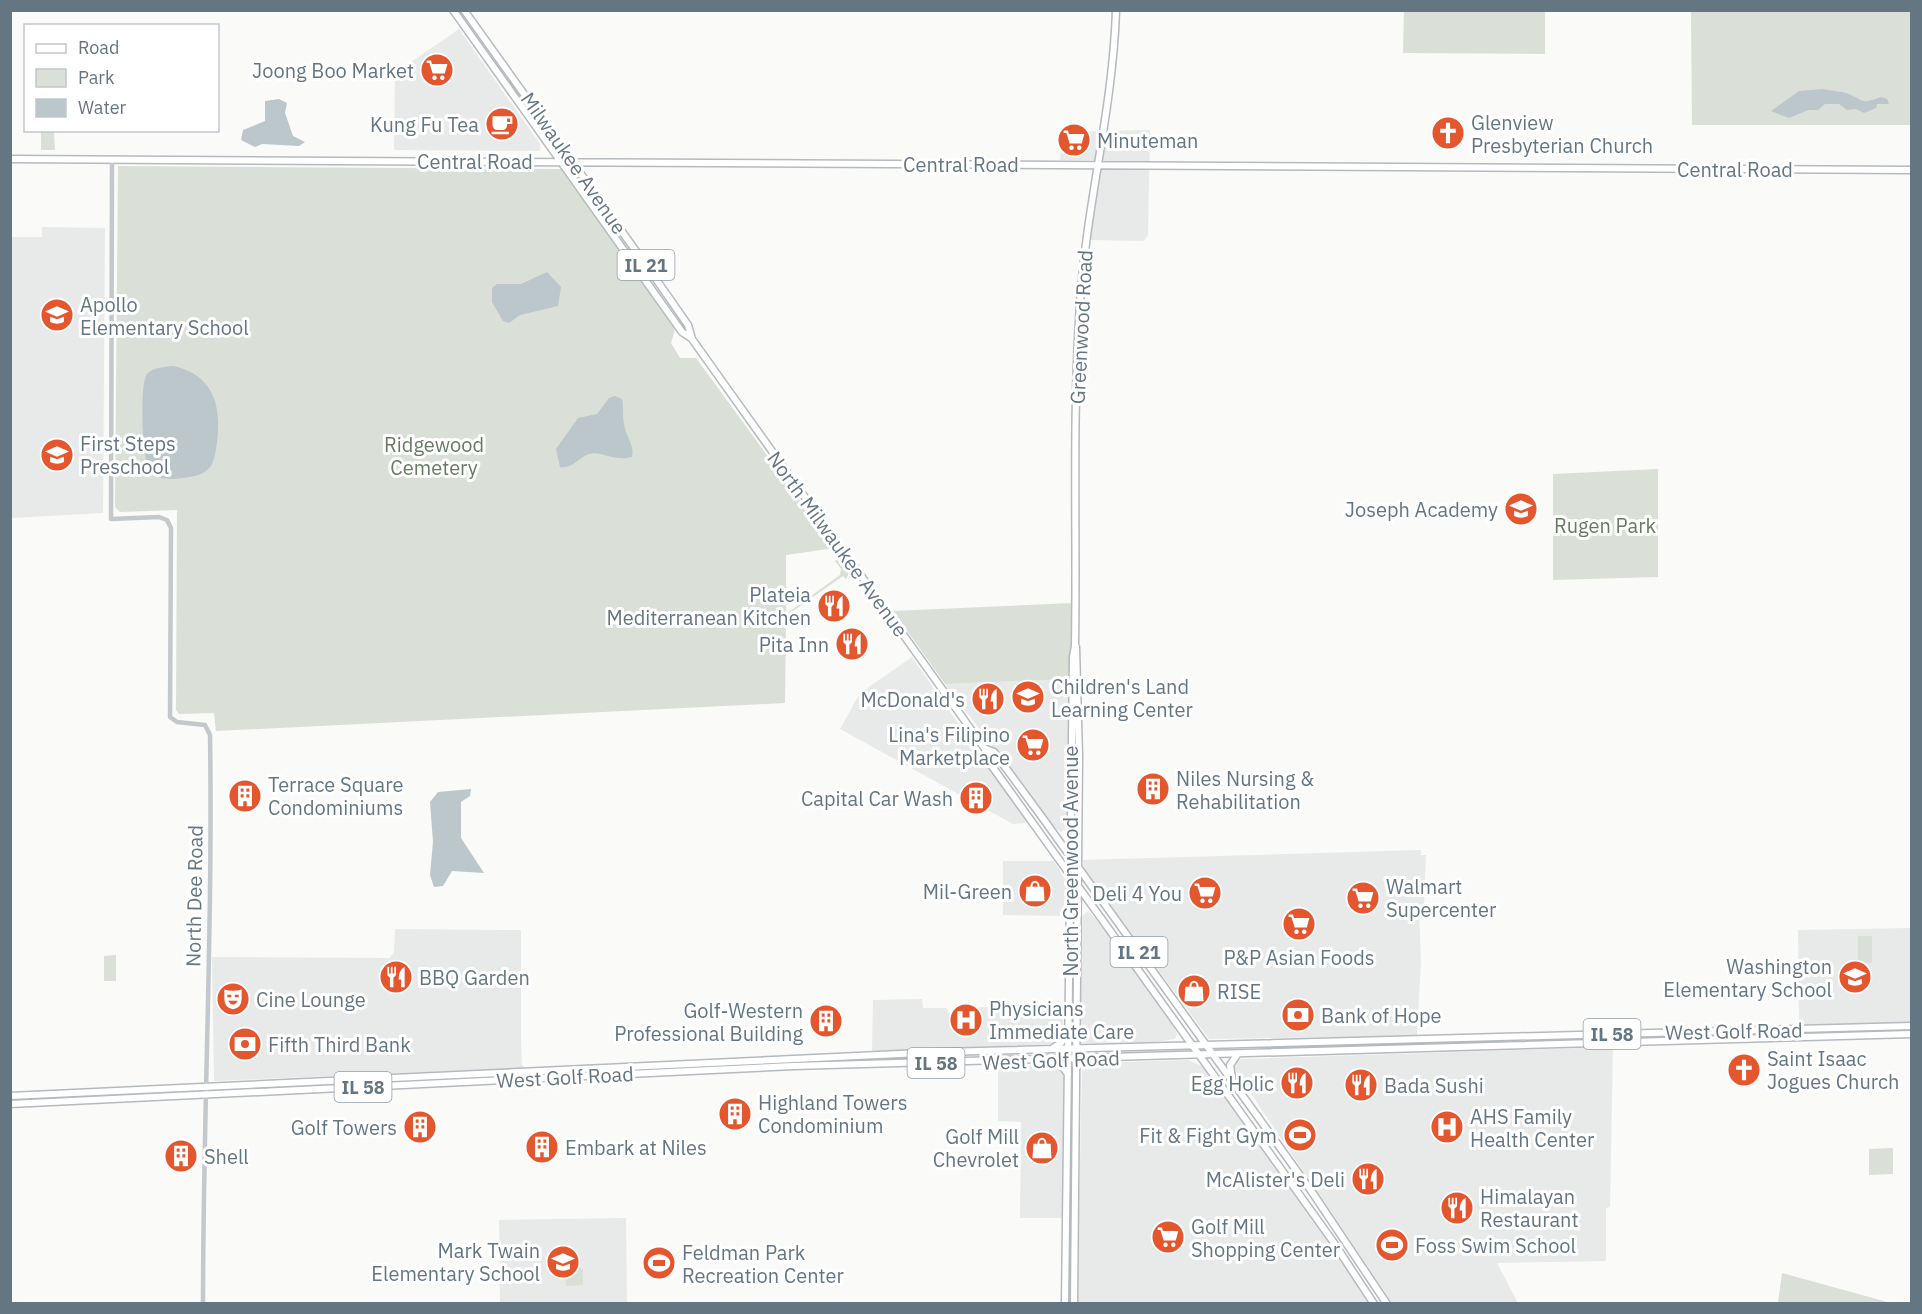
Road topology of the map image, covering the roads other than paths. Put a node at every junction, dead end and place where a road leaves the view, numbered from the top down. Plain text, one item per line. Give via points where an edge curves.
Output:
1 (453, 10) edge
2 (465, 10) edge
3 (1116, 10) edge
4 (487, 58) junction
5 (521, 88) junction
6 (10, 159) edge
7 (112, 160) junction
8 (561, 162) junction
9 (573, 162) junction
10 (1098, 165) junction
11 (1911, 170) edge
12 (692, 339) junction
13 (1076, 646) junction
14 (986, 749) junction
15 (1070, 825) junction
16 (1055, 836) junction
17 (1070, 856) junction
18 (1078, 868) junction
19 (1070, 875) junction
20 (1078, 887) junction
21 (1092, 907) junction
22 (1078, 916) junction
23 (1911, 1026) edge
24 (1069, 1028) junction
25 (1911, 1034) edge
26 (1192, 1045) junction
27 (1206, 1045) junction
28 (1078, 1048) junction
29 (1052, 1049) junction
30 (1069, 1049) junction
31 (1214, 1055) junction
32 (1238, 1055) junction
33 (1199, 1056) junction
34 (1069, 1059) junction
35 (1078, 1059) junction
36 (1095, 1059) junction
37 (1041, 1060) junction
38 (1078, 1073) junction
39 (1233, 1082) junction
40 (207, 1086) junction
41 (1069, 1086) junction
42 (207, 1095) junction
43 (10, 1096) edge
44 (10, 1104) edge
45 (203, 1304) edge
46 (1065, 1304) edge
47 (1074, 1304) edge
48 (1374, 1304) edge
49 (1387, 1304) edge

1 - 4 main road, Milwaukee Avenue / IL 21
2 - 5 main road, Milwaukee Avenue / IL 21
3 - 10 main road, Greenwood Road
4 - 5 main road via 496,59
4 - 8 main road, Milwaukee Avenue / IL 21
5 - 9 main road, Milwaukee Avenue / IL 21
6 - 7 main road, Central Road
7 - 8 main road, Central Road
7 - 40 street, North Dee Road via 111,519 159,517 167,520 171,528 170,717 177,722 205,725 210,735
8 - 9 main road, Central Road
8 - 12 main road, Milwaukee Avenue / IL 21 via 682,332
9 - 10 main road, Central Road
9 - 12 main road, Milwaukee Avenue / IL 21 via 688,325
10 - 11 main road, Central Road
10 - 13 main road, Greenwood Road via 1086,235 1079,315
12 - 14 main road, North Milwaukee Avenue
13 - 15 main road, North Greenwood Avenue
13 - 18 main road, North Greenwood Avenue
14 - 16 main road, North Milwaukee Avenue / IL 21 via 994,752
14 - 19 main road, North Milwaukee Avenue / IL 21 via 986,758
15 - 16 main road via 1065,834
15 - 17 main road, North Greenwood Avenue
16 - 17 main road, North Milwaukee Avenue / IL 21
17 - 18 main road, North Milwaukee Avenue / IL 21
17 - 19 main road, North Greenwood Avenue
18 - 20 main road, North Greenwood Avenue
18 - 27 main road, North Milwaukee Avenue / IL 21
19 - 20 main road, North Milwaukee Avenue / IL 21
19 - 24 main road, North Greenwood Avenue
20 - 21 main road, North Milwaukee Avenue / IL 21
20 - 22 main road, North Greenwood Avenue
21 - 22 main road via 1081,909
21 - 26 main road, North Milwaukee Avenue / IL 21
22 - 28 main road, North Greenwood Avenue
23 - 27 main road, West Golf Road / IL 58
24 - 29 main road via 1061,1043
24 - 30 main road, North Greenwood Avenue
25 - 32 main road, West Golf Road / IL 58
26 - 27 main road, West Golf Road / IL 58
26 - 28 main road, West Golf Road / IL 58
26 - 33 main road, North Milwaukee Avenue / IL 21
27 - 31 main road, North Milwaukee Avenue / IL 21
28 - 30 main road, West Golf Road / IL 58
28 - 35 main road, North Greenwood Avenue
29 - 30 main road, West Golf Road / IL 58
29 - 40 main road, West Golf Road / IL 58
30 - 34 main road, North Greenwood Avenue
31 - 32 main road, West Golf Road / IL 58
31 - 33 main road, West Golf Road / IL 58
31 - 39 main road, North Milwaukee Avenue / IL 21
32 - 39 main road via 1230,1065
33 - 36 main road, West Golf Road / IL 58
33 - 48 main road, North Milwaukee Avenue / IL 21
34 - 35 main road, West Golf Road / IL 58
34 - 37 main road, West Golf Road / IL 58
34 - 41 main road, North Greenwood Avenue
35 - 36 main road, West Golf Road / IL 58
35 - 38 main road, North Greenwood Avenue
36 - 38 main road
37 - 41 main road via 1063,1066
37 - 42 main road, West Golf Road / IL 58 via 778,1066
38 - 47 main road, North Greenwood Avenue
39 - 49 main road, North Milwaukee Avenue / IL 21
40 - 42 street, North Dee Road
40 - 43 main road, IL 58
41 - 46 main road, North Greenwood Avenue
42 - 44 main road, West Golf Road / IL 58
42 - 45 street, North Dee Road

